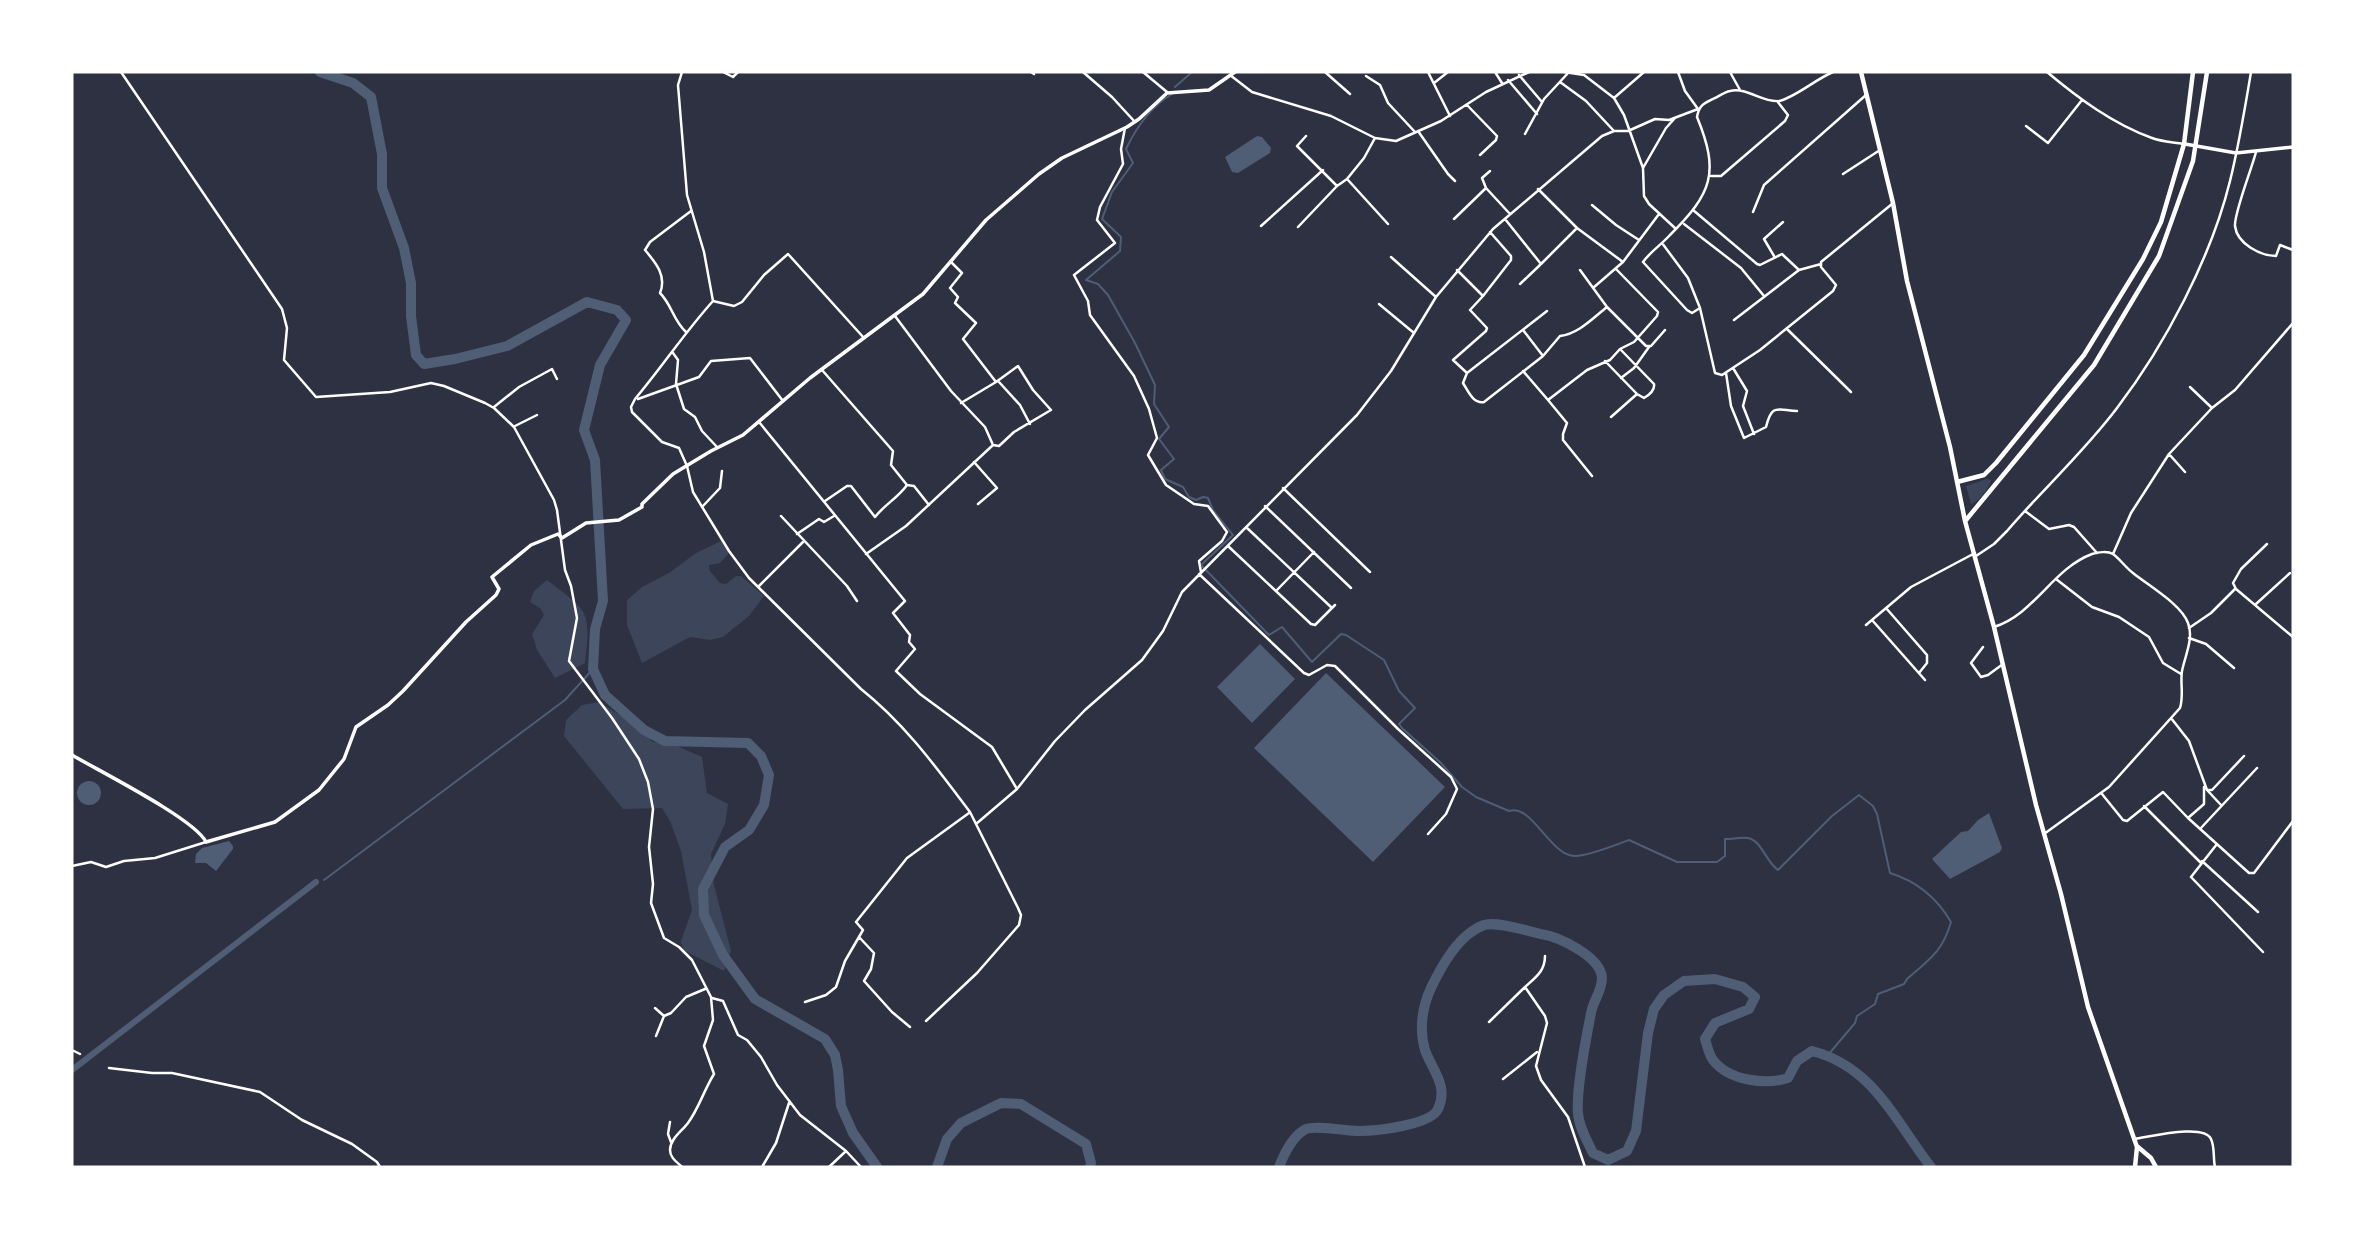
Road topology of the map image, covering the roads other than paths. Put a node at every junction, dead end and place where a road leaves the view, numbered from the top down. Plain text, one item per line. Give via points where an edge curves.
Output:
1 (121, 72) edge
2 (682, 72) edge
3 (723, 72) edge
4 (738, 72) edge
5 (1083, 72) edge
6 (1143, 72) edge
7 (1325, 72) edge
8 (1428, 72) edge
9 (1448, 72) edge
10 (1496, 72) edge
11 (1529, 72) edge
12 (1567, 72) edge
13 (1644, 72) edge
14 (1679, 72) edge
15 (1730, 72) edge
16 (1833, 72) edge
17 (1861, 72) edge
18 (2047, 72) edge
19 (2193, 72) edge
20 (2207, 72) edge
21 (2251, 72) edge
22 (1232, 74) edge
23 (1519, 75) junction
24 (1366, 76) dead end
25 (1508, 80) junction
26 (1559, 81) junction
27 (1433, 83) junction
28 (1502, 83) junction
29 (1741, 91) junction
30 (1167, 93) junction
31 (1350, 94) dead end
32 (1866, 95) junction
33 (1614, 98) junction
34 (2082, 100) junction
35 (1777, 101) junction
36 (1542, 102) junction
37 (1467, 105) junction
38 (1698, 109) junction
39 (1537, 114) junction
40 (1450, 116) junction
41 (1675, 118) junction
42 (1135, 122) junction
43 (2026, 126) dead end
44 (1125, 128) junction
45 (1417, 131) junction
46 (1614, 131) junction
47 (1628, 131) junction
48 (1525, 134) dead end
49 (1306, 135) dead end
50 (1375, 138) junction
51 (2184, 144) junction
52 (2293, 146) edge
53 (2196, 147) junction
54 (1880, 150) junction
55 (2256, 152) junction
56 (2236, 153) junction
57 (1480, 155) dead end
58 (1643, 168) junction
59 (1323, 170) junction
60 (1490, 171) dead end
61 (1843, 174) dead end
62 (1710, 175) junction
63 (1347, 179) junction
64 (1455, 181) dead end
65 (1337, 186) junction
66 (1486, 188) junction
67 (1538, 189) junction
68 (1893, 203) junction
69 (1592, 205) dead end
70 (1693, 210) junction
71 (691, 211) junction
72 (1753, 212) dead end
73 (1510, 214) junction
74 (1659, 214) junction
75 (1454, 219) dead end
76 (1504, 219) junction
77 (1783, 222) dead end
78 (1683, 223) junction
79 (1388, 225) dead end
80 (1261, 226) dead end
81 (1298, 227) dead end
82 (1577, 229) junction
83 (1676, 229) junction
84 (1490, 232) junction
85 (1639, 240) junction
86 (1662, 243) junction
87 (2293, 250) edge
88 (1774, 256) junction
89 (1391, 257) dead end
90 (951, 262) junction
91 (1623, 262) junction
92 (1541, 264) junction
93 (1821, 264) junction
94 (1616, 269) junction
95 (1457, 270) junction
96 (1580, 270) dead end
97 (1799, 270) junction
98 (1520, 284) dead end
99 (1593, 288) junction
100 (1483, 296) junction
101 (1764, 296) junction
102 (1436, 298) junction
103 (713, 301) junction
104 (1378, 304) dead end
105 (1607, 307) junction
106 (1700, 309) junction
107 (2114, 309) junction
108 (1547, 311) dead end
109 (895, 316) junction
110 (2125, 316) junction
111 (1734, 320) dead end
112 (2293, 323) edge
113 (1787, 328) junction
114 (1523, 330) junction
115 (1665, 330) dead end
116 (686, 332) junction
117 (1414, 333) junction
118 (1637, 337) junction
119 (864, 339) junction
120 (1648, 347) junction
121 (1620, 349) junction
122 (673, 353) junction
123 (1543, 356) junction
124 (1605, 361) junction
125 (1636, 365) junction
126 (1733, 368) junction
127 (822, 370) junction
128 (1523, 371) junction
129 (1467, 373) junction
130 (1726, 373) junction
131 (1621, 378) junction
132 (557, 379) dead end
133 (997, 382) junction
134 (676, 384) junction
135 (2190, 387) dead end
136 (1852, 392) dead end
137 (1637, 394) junction
138 (635, 399) junction
139 (1548, 400) junction
140 (783, 401) junction
141 (961, 403) junction
142 (494, 408) junction
143 (2212, 408) junction
144 (1797, 411) dead end
145 (537, 415) dead end
146 (1611, 417) dead end
147 (759, 422) junction
148 (1030, 424) junction
149 (514, 427) junction
150 (1754, 434) junction
151 (993, 445) junction
152 (718, 448) junction
153 (2169, 454) junction
154 (2000, 457) junction
155 (974, 462) junction
156 (2010, 464) junction
157 (687, 466) junction
158 (722, 471) dead end
159 (2185, 471) dead end
160 (1592, 476) dead end
161 (1957, 482) junction
162 (907, 485) junction
163 (1283, 488) junction
164 (824, 502) junction
165 (978, 504) dead end
166 (929, 505) junction
167 (1265, 506) junction
168 (702, 507) junction
169 (2025, 511) junction
170 (781, 516) dead end
171 (834, 516) junction
172 (1965, 521) junction
173 (1246, 527) junction
174 (797, 534) junction
175 (562, 538) junction
176 (803, 542) junction
177 (2267, 544) dead end
178 (1228, 546) junction
179 (1314, 552) junction
180 (2097, 553) junction
181 (866, 554) junction
182 (2113, 554) junction
183 (1975, 555) junction
184 (1201, 572) junction
185 (1370, 572) dead end
186 (1294, 573) junction
187 (2290, 573) dead end
188 (2056, 579) junction
189 (758, 587) junction
190 (1351, 587) dead end
191 (2236, 589) junction
192 (1276, 591) junction
193 (857, 601) dead end
194 (2256, 604) junction
195 (1886, 608) junction
196 (1872, 620) junction
197 (1866, 625) dead end
198 (1994, 628) junction
199 (2189, 628) junction
200 (2293, 637) edge
201 (2189, 639) junction
202 (1983, 647) dead end
203 (2003, 664) junction
204 (2234, 668) dead end
205 (1919, 673) junction
206 (2181, 674) junction
207 (1925, 680) dead end
208 (2171, 718) junction
209 (72, 755) edge
210 (2244, 756) dead end
211 (2257, 768) dead end
212 (2205, 788) junction
213 (1017, 789) junction
214 (2102, 793) junction
215 (2144, 806) junction
216 (2221, 806) junction
217 (970, 812) junction
218 (2188, 818) junction
219 (2293, 821) edge
220 (976, 824) junction
221 (2200, 829) junction
222 (1428, 834) dead end
223 (2044, 834) junction
224 (206, 842) junction
225 (2217, 844) junction
226 (2202, 862) junction
227 (72, 866) edge
228 (2258, 912) dead end
229 (859, 937) junction
230 (2263, 952) dead end
231 (1545, 956) dead end
232 (1525, 987) junction
233 (705, 989) junction
234 (711, 997) junction
235 (805, 1002) dead end
236 (655, 1008) dead end
237 (664, 1016) junction
238 (926, 1021) dead end
239 (1489, 1022) dead end
240 (910, 1027) dead end
241 (656, 1036) dead end
242 (1540, 1050) junction
243 (72, 1051) edge
244 (80, 1054) dead end
245 (109, 1068) dead end
246 (1503, 1079) dead end
247 (790, 1102) junction
248 (670, 1122) dead end
249 (2134, 1139) junction
250 (672, 1143) junction
251 (2137, 1147) junction
252 (846, 1150) junction
253 (380, 1167) edge
254 (682, 1167) edge
255 (762, 1167) edge
256 (829, 1167) edge
257 (861, 1167) edge
258 (1586, 1167) edge
259 (2135, 1167) edge
260 (2156, 1167) edge
261 (2215, 1167) edge

1 - 142 street via 282,309 287,328 284,360 316,397 390,393 431,383
2 - 71 street via 678,85
3 - 4 street via 733,77
5 - 42 street
6 - 30 street
7 - 31 street
8 - 27 street
9 - 27 street
10 - 28 street
11 - 23 street
12 - 26 street
12 - 33 street via 1584,75
13 - 33 street
14 - 38 street
15 - 29 street
16 - 35 street
17 - 32 main road
18 - 34 street
19 - 51 main road
20 - 53 main road
21 - 56 street
22 - 30 street via 1209,90
22 - 50 street via 1252,92 1331,116
23 - 25 street
23 - 36 street
24 - 45 street via 1380,85 1388,103
25 - 28 street
25 - 39 street
26 - 36 street
26 - 46 street
27 - 40 street
28 - 37 street
29 - 35 street
29 - 38 street via 1730,91
30 - 42 street
32 - 54 main road
32 - 72 street via 1764,185
33 - 47 street
34 - 43 street via 2048,143
34 - 51 street via 2154,139
35 - 62 street via 1788,115 1785,121 1721,176
36 - 39 street
37 - 40 street
37 - 57 street via 1497,136
38 - 41 street
38 - 62 street
39 - 48 street
40 - 45 street
41 - 47 street via 1655,119
41 - 58 street
42 - 44 street
44 - 90 street via 1039,174 1003,204
44 - 184 street via 1124,164 1097,220 1115,243 1074,275 1090,315 1134,376 1149,409 1157,438 1148,455 1162,481 1194,504 1208,506 1227,532 1199,561
45 - 50 street via 1396,141
45 - 64 street
46 - 47 street
46 - 67 street
47 - 58 street
49 - 59 street via 1297,146
50 - 63 street
51 - 53 street
51 - 107 main road via 2161,222
52 - 55 street
53 - 56 street
53 - 110 main road via 2159,256
54 - 61 street
54 - 68 main road
55 - 56 street
55 - 87 street via 2235,229 2258,252 2272,257 2280,245
56 - 169 street via 2206,255 2165,333 2118,407
58 - 74 street via 1644,196
59 - 65 street
59 - 80 street
60 - 66 street via 1482,178
62 - 70 street
63 - 65 street
63 - 79 street
65 - 81 street
66 - 73 street
66 - 75 street
67 - 73 street
67 - 82 street
68 - 93 street
68 - 161 main road via 1903,264
69 - 85 street
70 - 78 street
70 - 88 street via 1757,264
71 - 103 street
71 - 116 street via 645,250 658,266 663,284 660,293
73 - 76 street
74 - 83 street
74 - 85 street
76 - 84 street
76 - 92 street
77 - 88 street via 1764,239
78 - 83 street
78 - 101 street via 1732,260
82 - 91 street
82 - 92 street
83 - 86 street
84 - 95 street
84 - 100 street via 1511,260
85 - 91 street
86 - 106 street via 1688,278
86 - 106 street via 1643,262 1687,310
88 - 97 street via 1782,254
89 - 102 street
90 - 109 street via 923,294
90 - 133 street via 962,273 950,288 958,298 955,303 976,323 963,339
91 - 94 street
92 - 98 street
93 - 97 street
93 - 113 street via 1836,285 1833,291
94 - 99 street
94 - 118 street via 1658,312
95 - 100 street
95 - 102 street
96 - 99 street
97 - 101 street
99 - 105 street
100 - 129 street via 1470,310 1486,331 1453,360
101 - 111 street
102 - 117 street
103 - 116 street
103 - 119 street via 734,306 742,302 788,254
104 - 117 street
105 - 118 street
105 - 123 street via 1577,331 1560,336
106 - 130 street via 1715,373
107 - 110 main road
107 - 154 main road via 2084,355
108 - 114 street
109 - 119 street
109 - 141 street
110 - 156 main road via 2094,365
112 - 143 street via 2235,390
113 - 126 street
113 - 136 street
114 - 123 street
114 - 129 street
115 - 120 street
116 - 122 street
117 - 163 street via 1357,415
118 - 120 street
118 - 121 street
119 - 127 street
120 - 125 street
121 - 124 street
121 - 125 street
122 - 134 street via 678,360
122 - 138 street
123 - 128 street
124 - 131 street
124 - 139 street
125 - 131 street
125 - 137 street via 1654,387 1644,397
126 - 130 street
126 - 150 street via 1747,391 1743,406
127 - 140 street
127 - 162 street via 893,451 891,465
128 - 129 street via 1479,403 1463,383
128 - 139 street
130 - 150 street via 1740,433 1744,438
131 - 137 street
132 - 142 street via 552,369
133 - 141 street
133 - 148 street via 1020,405
133 - 148 street via 1018,366 1051,410
134 - 138 street
134 - 140 street via 699,377 712,361 750,358
134 - 152 street via 684,409
135 - 143 street
137 - 146 street
138 - 157 street via 632,412 662,442 679,448
139 - 160 street via 1567,423 1563,440
140 - 147 street
141 - 151 street via 985,427
142 - 149 street
143 - 153 street
144 - 150 street via 1773,410 1766,427
145 - 149 street
147 - 152 street
147 - 164 street
148 - 151 street via 999,446
149 - 175 street via 554,500
151 - 155 street
152 - 157 street
153 - 159 street
153 - 182 street via 2130,513
154 - 156 main road
154 - 161 main road via 1984,475
155 - 165 street via 997,488
155 - 166 street
156 - 172 main road
157 - 168 street
157 - 175 street via 662,483 642,507 618,520 586,523
158 - 168 street via 720,488
161 - 172 main road
162 - 164 street via 875,517 850,486
162 - 166 street via 914,486
163 - 167 street
163 - 185 street
164 - 171 street
166 - 181 street
167 - 173 street
167 - 179 street
168 - 189 street
169 - 180 street via 2049,529 2074,527
169 - 183 street via 1994,544
170 - 174 street
171 - 174 street via 824,522 818,519
171 - 181 street
172 - 183 main road
173 - 178 street
173 - 186 street
174 - 176 street
175 - 224 street via 558,534 531,545 492,577 499,589 496,595 403,691 356,727 344,759 319,790 275,822
175 - 233 street via 577,618 569,662 639,759 653,809 651,903 664,939 692,960
176 - 189 street
176 - 193 street
177 - 191 street via 2233,579
178 - 184 street
178 - 192 street
179 - 186 street
179 - 190 street
180 - 182 street
180 - 188 street
181 - 213 street via 905,601 893,613 915,649 896,671 992,747
182 - 199 street via 2171,602
183 - 195 street via 1911,587
183 - 198 main road
184 - 213 street via 1182,592 1142,660 1070,725
184 - 222 street via 1304,673 1335,666 1451,777 1457,789 1452,805
186 - 192 street
186 - 192 street via 1333,607 1320,622 1311,624
187 - 194 street
188 - 198 street via 2014,619
188 - 206 street via 2092,607 2119,617 2149,637 2163,663
189 - 217 street via 914,738
191 - 194 street
191 - 199 street
194 - 200 street
195 - 196 street
195 - 205 street via 1927,655
196 - 197 street
196 - 205 street
198 - 203 main road
199 - 201 street
201 - 204 street via 2206,644
201 - 206 street
202 - 203 street via 1971,663 1981,677
203 - 223 main road
205 - 207 street
206 - 208 street via 2182,701
208 - 212 street via 2189,741
208 - 214 street
209 - 224 street via 174,814
210 - 212 street via 2212,790
211 - 216 street
212 - 216 street
212 - 218 street via 2204,804
213 - 220 street
214 - 215 street via 2125,820
214 - 223 street
215 - 218 street via 2163,792
215 - 226 street
216 - 221 street
217 - 220 street
217 - 229 street via 907,858 856,922 863,930
218 - 221 street
219 - 225 street via 2254,873
220 - 238 street via 1021,915 1018,925 977,973
221 - 225 street
223 - 249 main road via 2088,1007
224 - 227 street via 155,858
225 - 226 street
226 - 228 street
226 - 230 street via 2192,874 2193,880
229 - 235 street via 836,987
229 - 240 street via 874,953 864,981
231 - 232 street via 1542,972
232 - 239 street
232 - 242 street via 1547,1023
233 - 234 street
233 - 237 street via 686,997
234 - 247 street via 723,1001 738,1035 761,1057
234 - 250 street via 713,1020 704,1046 714,1074
236 - 237 street
237 - 241 street
242 - 246 street
242 - 258 street via 1535,1066 1568,1117
243 - 244 street
245 - 253 street via 172,1073 260,1092 302,1120 352,1144
247 - 252 street
247 - 255 street
248 - 250 street
249 - 251 main road
249 - 261 street via 2206,1133
250 - 254 street via 671,1157
251 - 259 main road
251 - 260 main road
252 - 256 street
252 - 257 street

